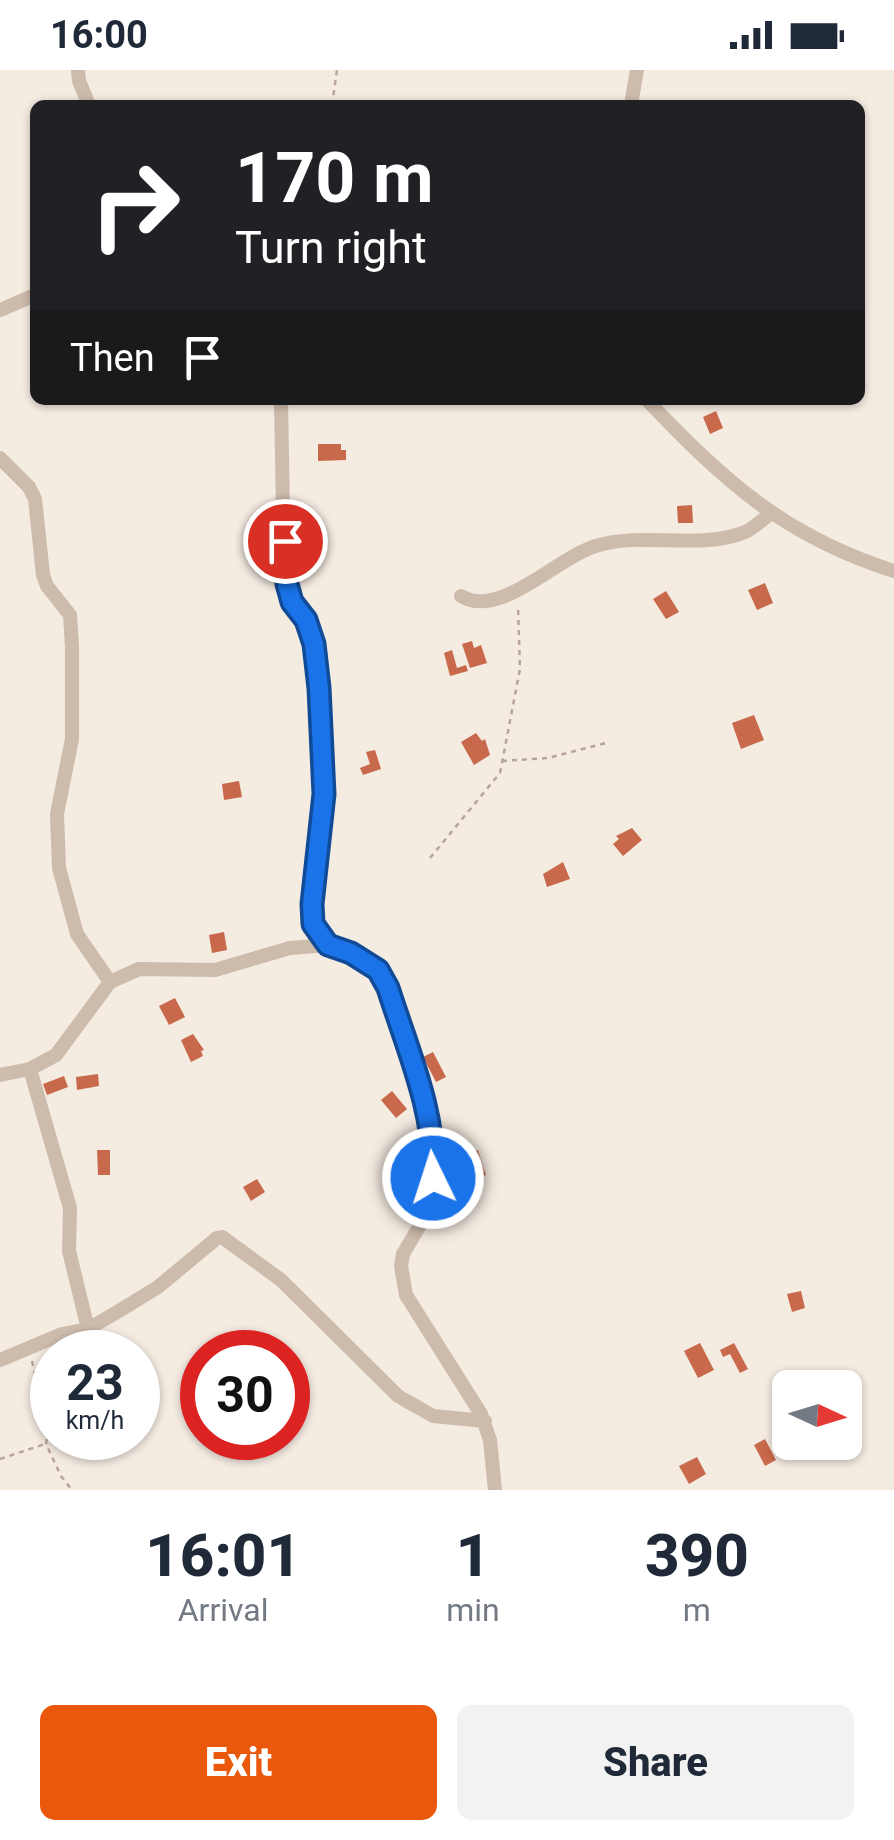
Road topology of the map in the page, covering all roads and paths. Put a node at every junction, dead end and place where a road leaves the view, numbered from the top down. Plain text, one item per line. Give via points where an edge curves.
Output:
1 (78, 70) edge
2 (338, 70) edge
3 (638, 70) edge
4 (88, 100) edge
5 (333, 100) edge
6 (632, 100) edge
7 (30, 296) edge
8 (0, 310) edge
9 (281, 405) edge
10 (651, 405) edge
11 (0, 458) edge
12 (770, 514) junction
13 (894, 571) edge
14 (515, 590) junction
15 (461, 596) dead end
16 (610, 742) dead end
17 (501, 762) junction
18 (430, 858) dead end
19 (328, 945) junction
20 (110, 982) junction
21 (30, 1069) junction
22 (0, 1075) edge
23 (88, 1329) junction
24 (83, 1330) edge
25 (30, 1349) edge
26 (0, 1360) edge
27 (485, 1421) junction
28 (30, 1450) edge
29 (0, 1460) edge
30 (54, 1460) edge
31 (72, 1490) edge
32 (495, 1490) edge

1 - 4 street
2 - 5 path
3 - 6 street
7 - 8 street
9 - 19 street via 284,567 292,602 314,644 319,688 324,794 312,904 313,924
10 - 12 street via 696,454
11 - 20 street via 33,494 43,575 70,615 72,739 58,814 59,868 77,934
12 - 13 street via 822,544
12 - 14 street via 748,531 718,539 598,545
14 - 15 street via 487,604
14 - 17 path via 520,669
16 - 17 path
17 - 18 path via 496,781
19 - 20 street via 290,948 214,970 139,969
19 - 27 street via 378,970 388,988 434,1154 430,1210 403,1254 406,1295
20 - 21 street via 56,1055
21 - 22 street
21 - 23 street via 70,1208 68,1251
23 - 24 street
23 - 27 street via 222,1238 281,1280 398,1396 432,1416
25 - 26 street
27 - 32 street
28 - 29 path
30 - 31 path

